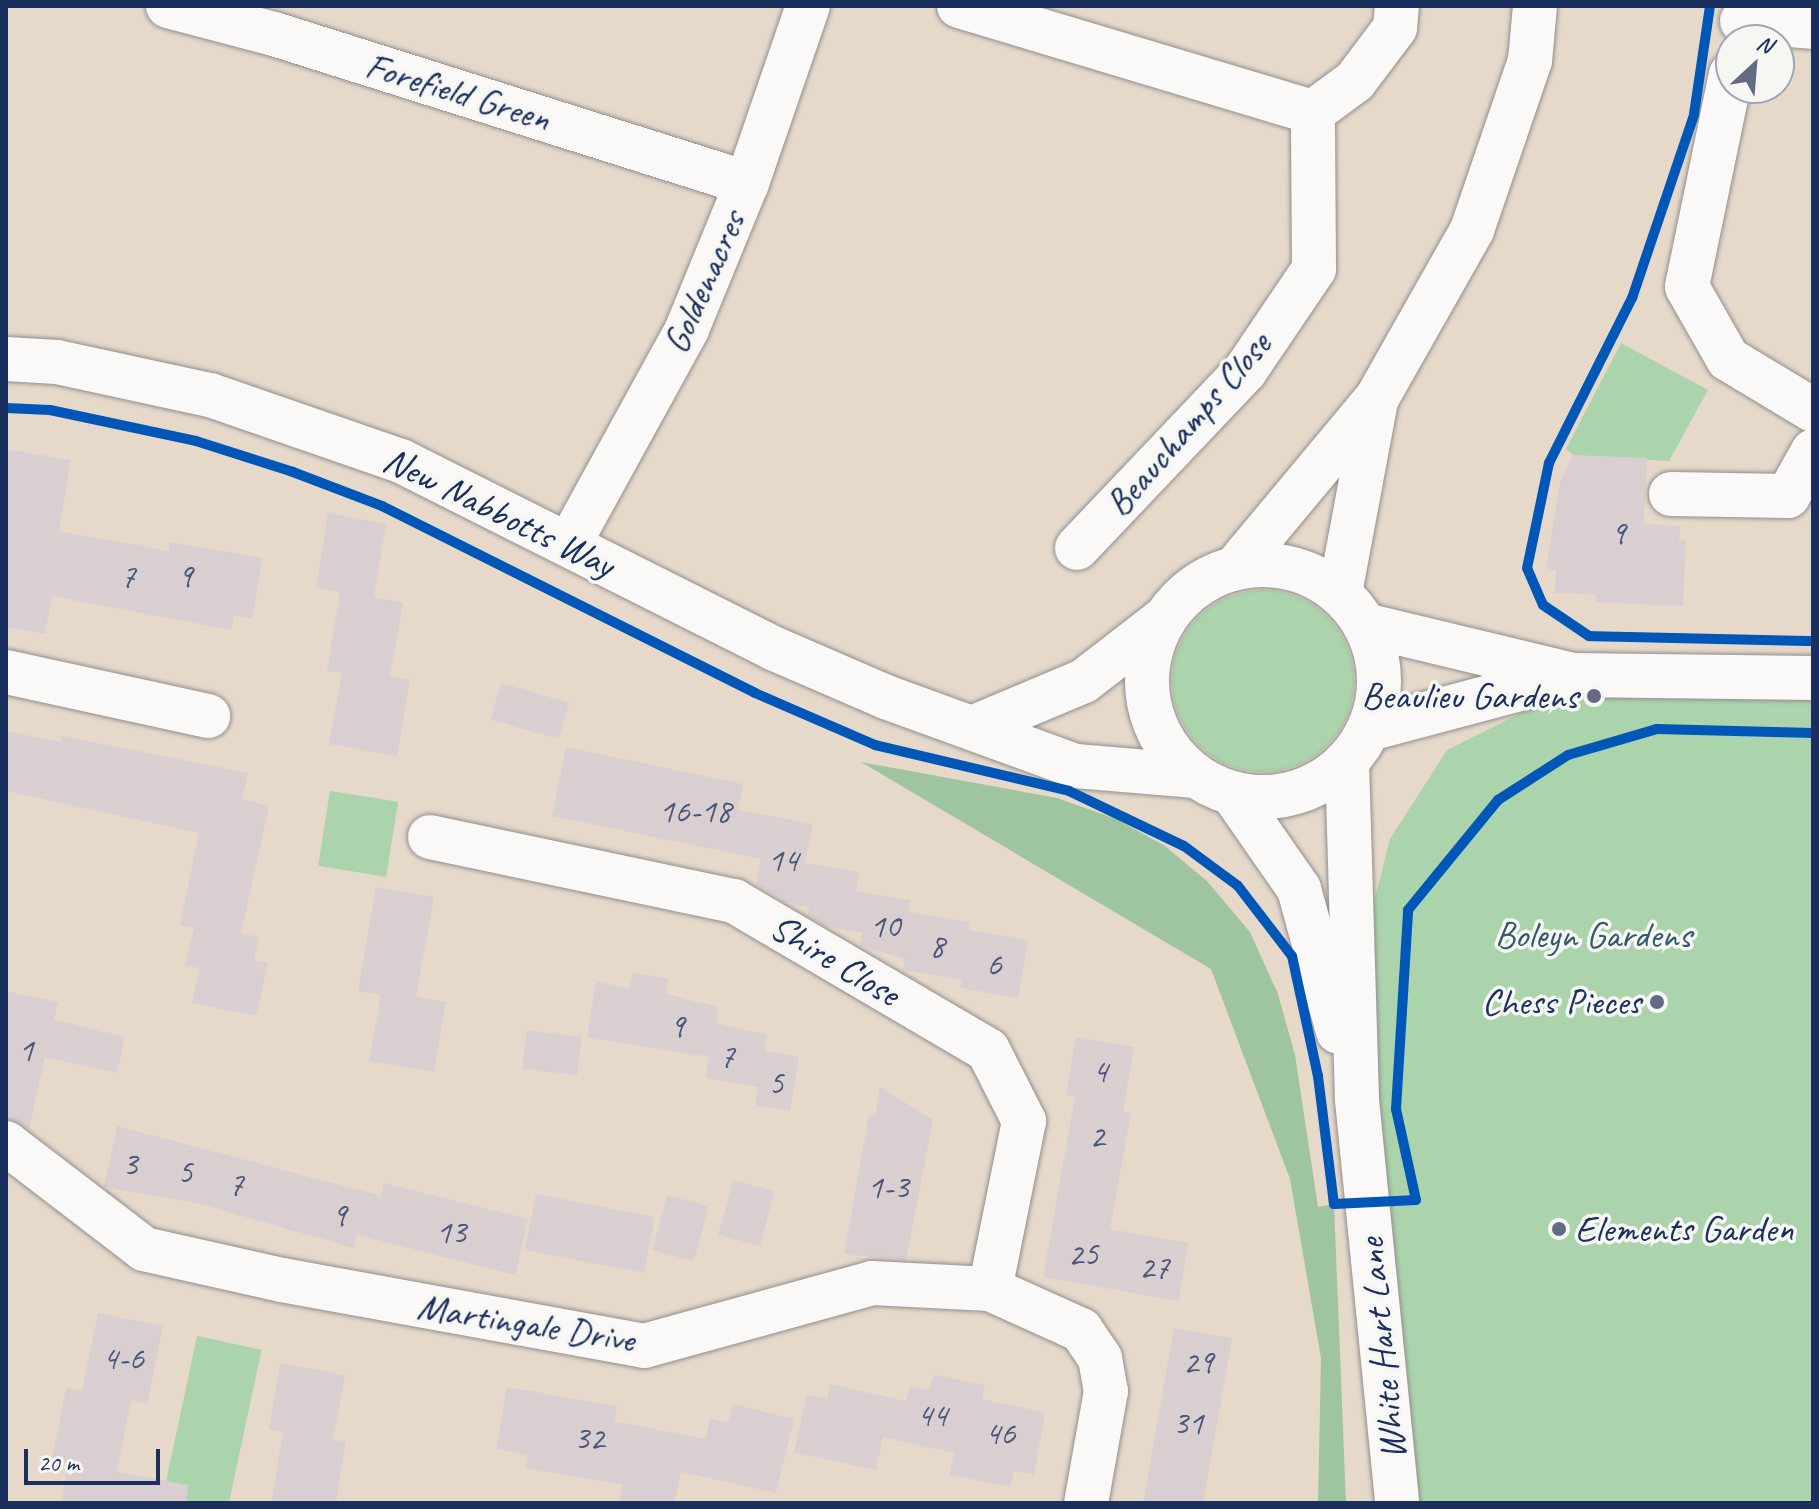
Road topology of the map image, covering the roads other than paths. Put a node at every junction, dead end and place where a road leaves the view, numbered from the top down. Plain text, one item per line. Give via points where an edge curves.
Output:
1 (168, 6) edge
2 (808, 6) edge
3 (959, 6) edge
4 (1397, 6) edge
5 (1535, 6) edge
6 (278, 20) edge
7 (1741, 22) edge
8 (1813, 27) edge
9 (1725, 104) edge
10 (1313, 112) junction
11 (747, 183) junction
12 (6, 359) edge
13 (1377, 398) junction
14 (1813, 410) edge
15 (1813, 451) edge
16 (1671, 494) dead end
17 (569, 544) junction
18 (1077, 548) dead end
19 (1236, 567) junction
20 (1353, 609) junction
21 (1164, 619) junction
22 (6, 672) edge
23 (1574, 675) junction
24 (1813, 678) edge
25 (208, 716) dead end
26 (972, 728) junction
27 (1358, 746) junction
28 (1214, 785) junction
29 (430, 837) dead end
30 (1357, 1100) junction
31 (6, 1143) edge
32 (990, 1289) junction
33 (1086, 1503) edge
34 (1397, 1503) edge

1 - 6 street, Forefield Green
2 - 11 street, Goldenacres
3 - 10 street
4 - 10 street via 1395,28 1355,81
5 - 13 street via 1530,61 1472,230
6 - 11 street, Forefield Green
7 - 8 street
9 - 14 street via 1687,287 1728,359
10 - 18 street, Beauchamps Close via 1314,269 1245,371
11 - 17 street, Goldenacres via 687,329
12 - 17 street, New Nabbotts Way via 57,362 210,395 401,461
13 - 19 street
13 - 20 street
15 - 16 street via 1788,496
17 - 26 street, New Nabbotts Way via 775,649
19 - 20 street via 1276,565 1315,576
19 - 21 street via 1191,589
20 - 23 street
20 - 27 street via 1379,664 1379,691
21 - 26 street via 1084,681
21 - 28 street via 1146,679 1152,718 1168,748
22 - 25 street
23 - 24 street
23 - 27 street
26 - 28 street, New Nabbotts Way via 1076,766
27 - 28 street via 1314,786 1274,797
27 - 30 street, White Hart Lane
28 - 30 street, White Hart Lane via 1299,889
29 - 32 street, Shire Close via 734,901 988,1050 1024,1121
30 - 34 street, White Hart Lane
31 - 32 street, Martingale Drive via 144,1249 296,1283 644,1346 872,1283
32 - 33 street, Martingale Drive via 1081,1330 1100,1358 1106,1391

